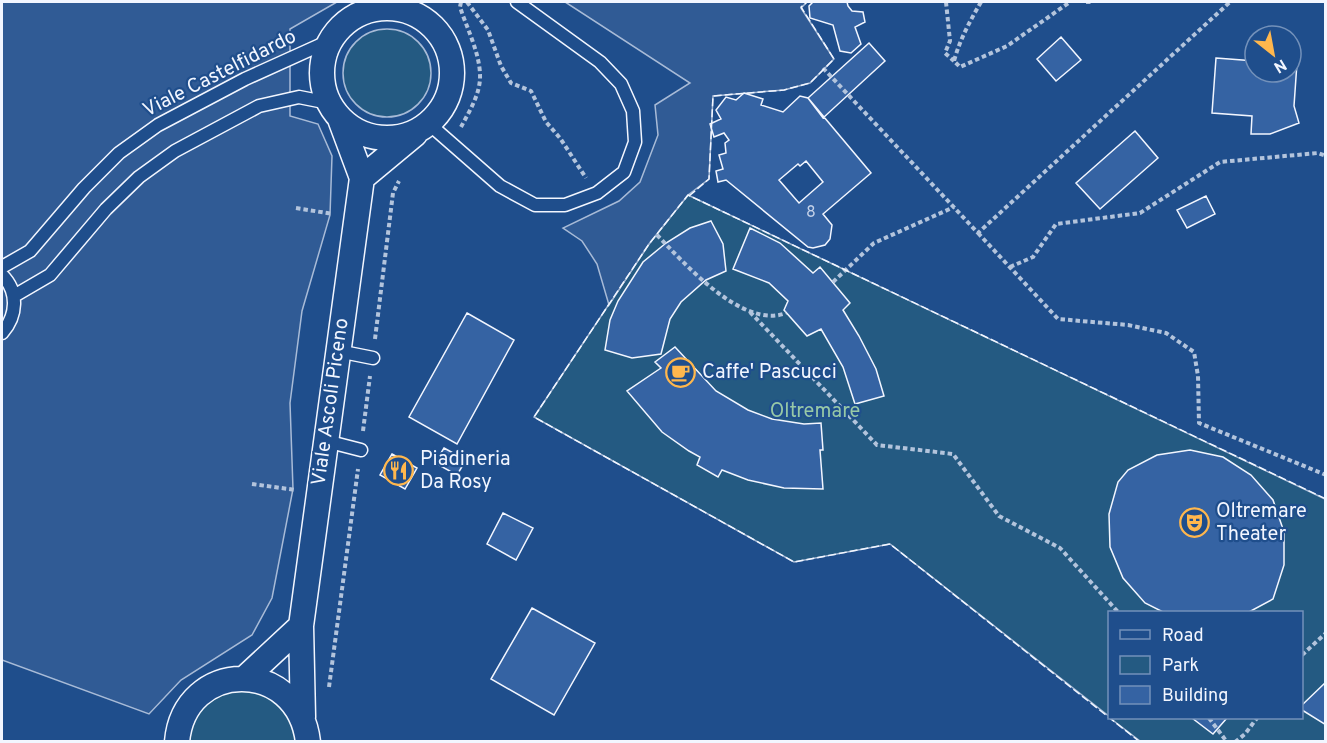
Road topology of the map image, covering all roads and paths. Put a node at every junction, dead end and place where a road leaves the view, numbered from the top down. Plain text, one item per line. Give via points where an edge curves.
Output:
1 (363, 2) edge
2 (430, 2) edge
3 (467, 2) edge
4 (518, 2) edge
5 (946, 2) edge
6 (981, 2) edge
7 (1070, 2) edge
8 (1086, 2) edge
9 (1093, 2) edge
10 (1230, 2) edge
11 (336, 33) junction
12 (447, 46) junction
13 (954, 61) junction
14 (823, 68) dead end
15 (335, 111) junction
16 (428, 123) junction
17 (1326, 156) edge
18 (362, 178) junction
19 (597, 193) junction
20 (954, 207) junction
21 (978, 233) junction
22 (657, 235) dead end
23 (2, 267) edge
24 (1010, 267) junction
25 (2, 275) edge
26 (833, 282) dead end
27 (14, 296) junction
28 (750, 312) junction
29 (786, 313) dead end
30 (2, 333) edge
31 (338, 351) junction
32 (373, 358) dead end
33 (326, 441) junction
34 (361, 450) dead end
35 (1326, 476) edge
36 (1117, 611) edge
37 (301, 626) junction
38 (1326, 633) edge
39 (1303, 654) edge
40 (245, 678) junction
41 (303, 717) junction
42 (1210, 719) edge
43 (1256, 719) edge
44 (177, 741) edge
45 (308, 741) edge
46 (1227, 741) edge
47 (1235, 741) edge

1 - 11 street
2 - 12 street
3 - 19 path via 488,30 511,83 531,91 546,122
4 - 19 lane via 600,62 621,84 633,111 635,142 624,172
5 - 13 path via 950,41 945,53
6 - 13 path via 967,25
7 - 13 path via 1007,46 960,67
8 - 9 path
10 - 21 path
11 - 12 street via 360,13 400,9 420,16 436,29
11 - 15 street via 321,72 323,88
11 - 23 lane, Viale Castelfidardo via 158,124 119,153 30,251
12 - 16 street via 451,88 442,108
14 - 20 path
15 - 16 street via 356,130 374,137 393,138
15 - 18 street, Viale Ascoli Piceno
15 - 27 lane via 299,97 259,106 175,151 139,177 50,274
16 - 18 street
16 - 19 lane via 500,186 535,205 565,205
17 - 24 path via 1318,153 1220,162 1140,213 1056,224 1033,257
18 - 31 street, Viale Ascoli Piceno
20 - 21 path
20 - 26 path via 874,243
21 - 24 path
22 - 28 path via 690,269
24 - 35 path via 1058,318 1166,333 1194,352 1199,423
25 - 27 lane
27 - 30 lane via 13,316
28 - 29 path via 776,317
28 - 36 path via 877,445 953,454 999,516 1059,548
31 - 32 lane
31 - 33 street, Viale Ascoli Piceno
33 - 34 lane
33 - 37 street, Viale Ascoli Piceno
37 - 40 street
37 - 41 street, Viale Ascoli Piceno
38 - 39 path
40 - 41 street via 280,689
40 - 44 street via 223,681 203,692 188,708 178,728
41 - 45 street, Viale Ascoli Piceno
42 - 46 path
43 - 47 path

